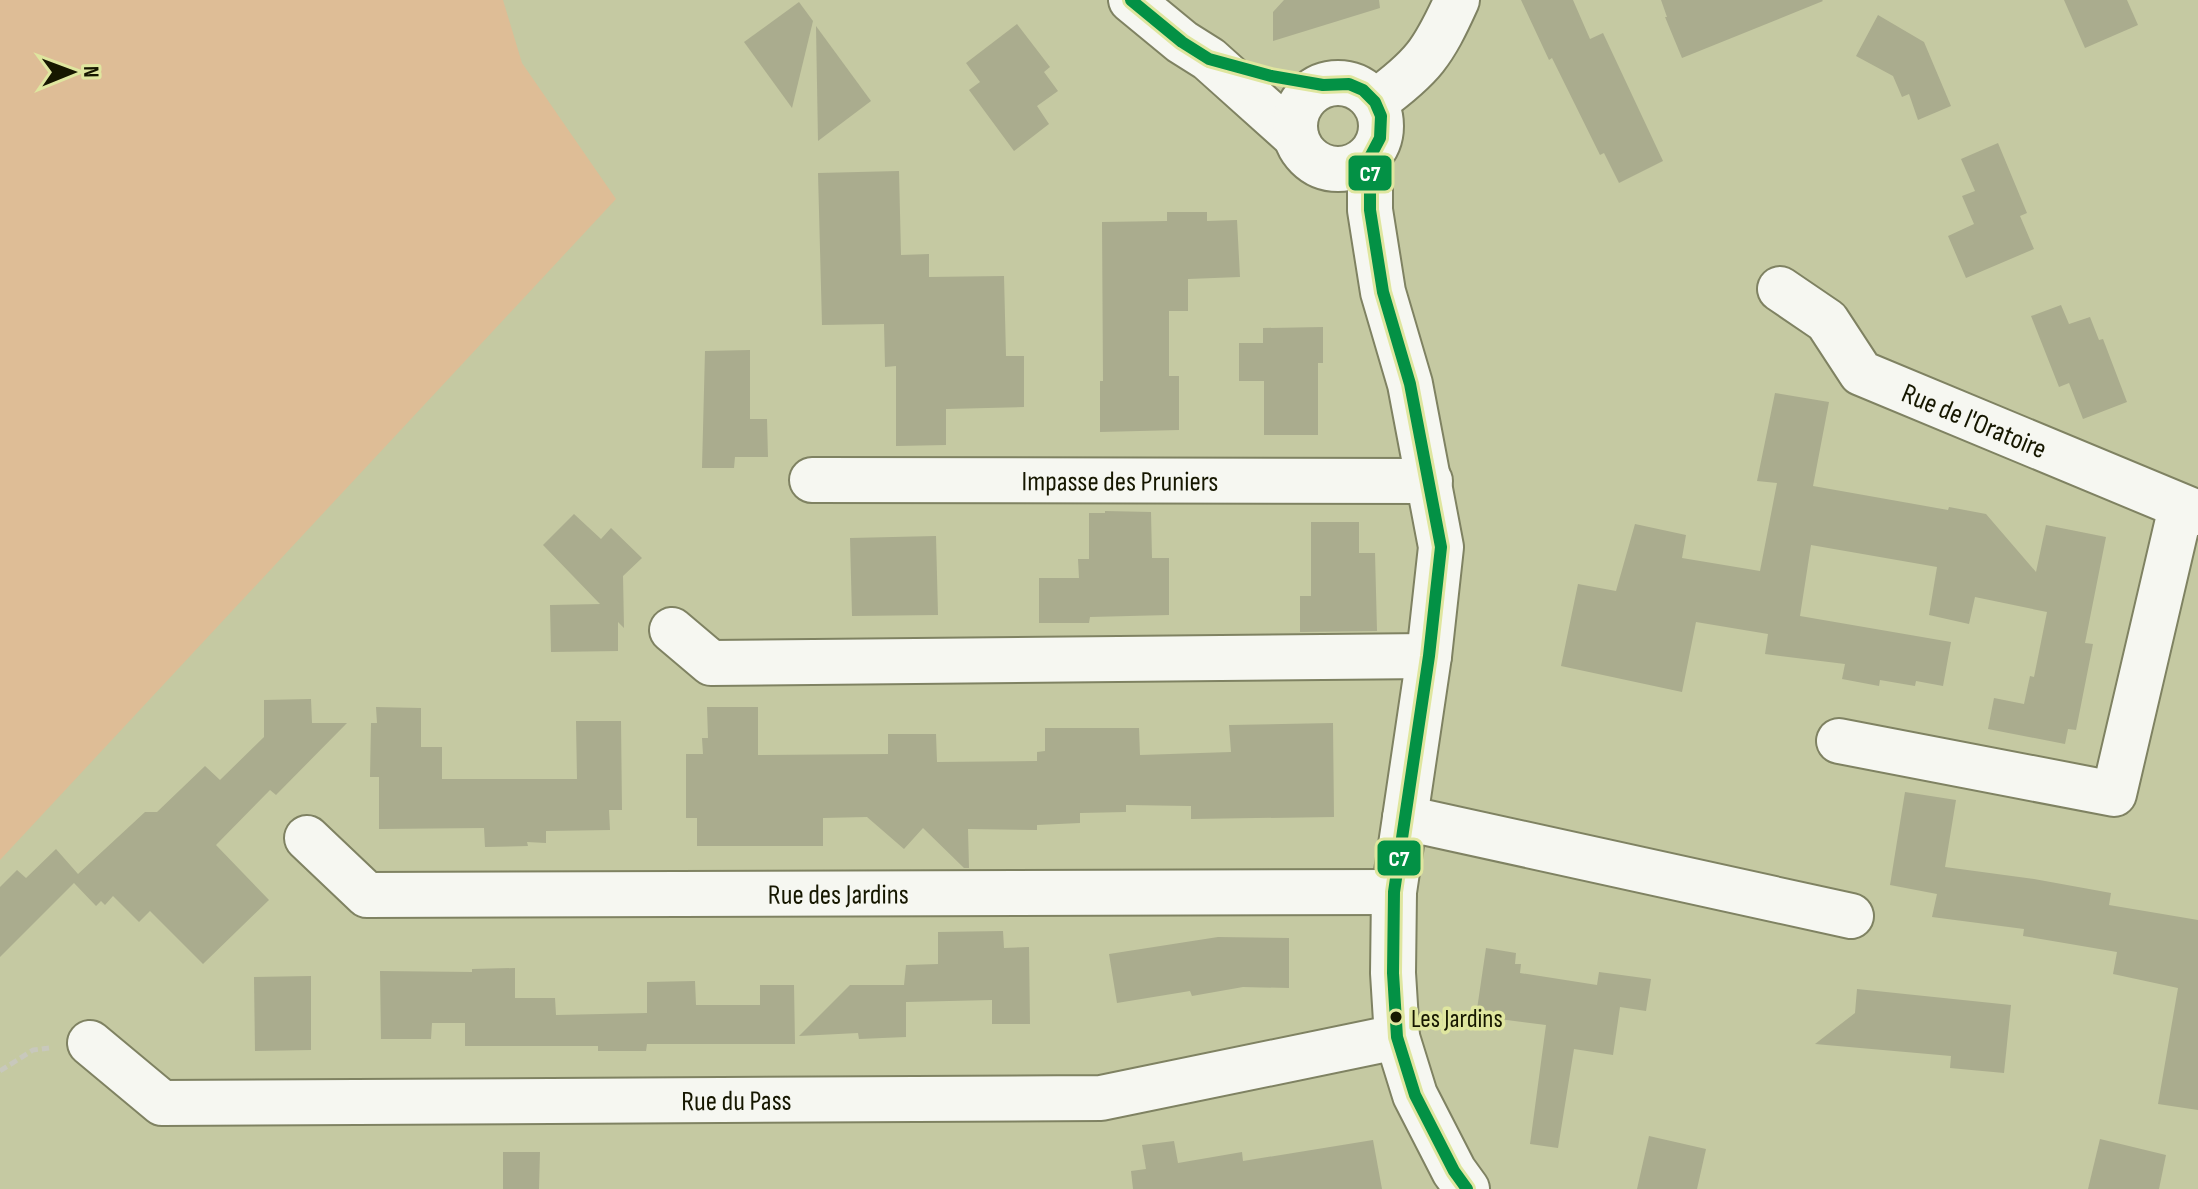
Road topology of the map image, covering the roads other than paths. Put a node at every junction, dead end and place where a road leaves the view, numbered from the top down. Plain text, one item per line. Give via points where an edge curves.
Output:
1 (1131, 0) edge
2 (1457, 0) edge
3 (1209, 59) junction
4 (1323, 85) junction
5 (1375, 102) junction
6 (1307, 151) junction
7 (1370, 157) junction
8 (1780, 289) dead end
9 (1383, 292) junction
10 (812, 480) dead end
11 (1430, 481) junction
12 (2190, 510) edge
13 (672, 630) dead end
14 (1429, 656) junction
15 (1839, 741) dead end
16 (1405, 818) junction
17 (307, 838) dead end
18 (1394, 892) junction
19 (1851, 916) dead end
20 (1397, 1037) junction
21 (90, 1043) road end
22 (1467, 1189) edge

1 - 3 street
2 - 5 street via 1431,53
3 - 4 street
3 - 6 street
4 - 5 street via 1349,84
4 - 6 street via 1297,112
5 - 7 street via 1381,116 1380,138
6 - 7 street via 1331,170 1344,170
6 - 9 street
7 - 9 street via 1370,210
8 - 12 street, Rue de l'Oratoire via 1827,321 1861,373
9 - 11 street
10 - 11 street, Impasse des Pruniers
11 - 14 street via 1441,547
12 - 15 street via 2114,794
13 - 14 street via 711,663
14 - 16 street
16 - 18 street
16 - 19 street
17 - 18 street, Rue des Jardins via 367,895
18 - 20 street
20 - 21 street, Rue du Pass via 1101,1098 226,1103 162,1103
20 - 22 street via 1415,1095

